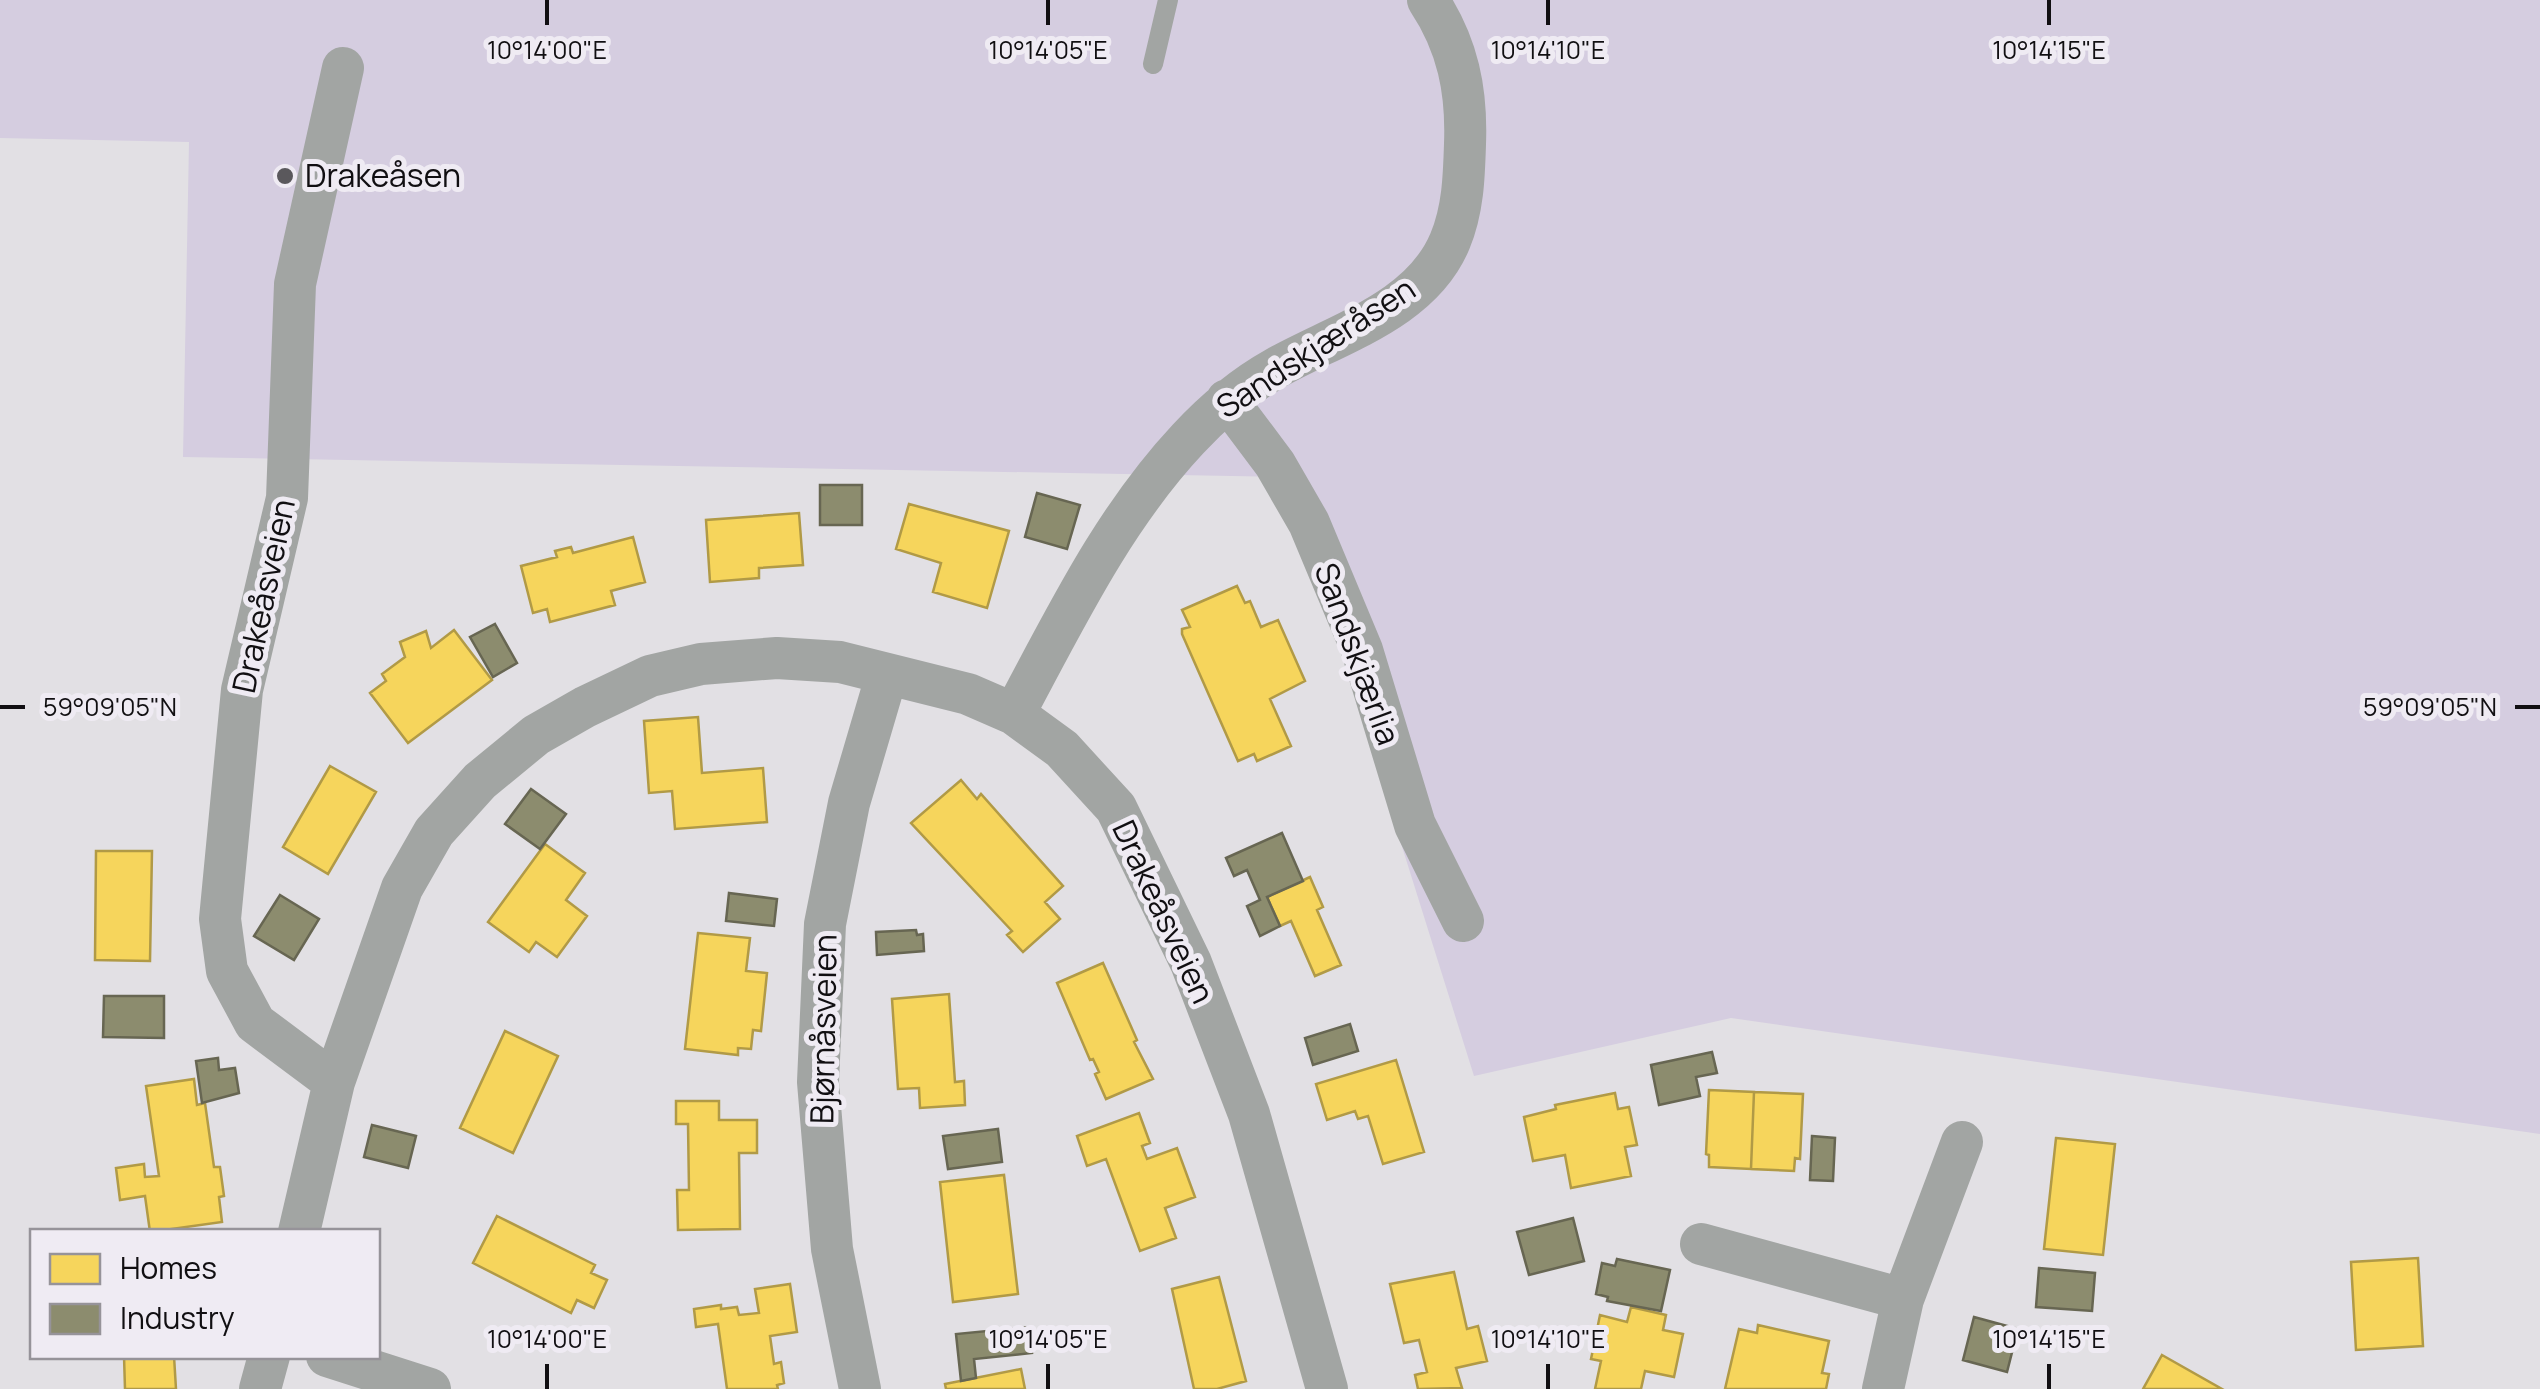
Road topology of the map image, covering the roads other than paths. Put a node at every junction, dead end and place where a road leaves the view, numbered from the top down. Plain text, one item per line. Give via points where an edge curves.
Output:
1 (1168, 0) edge
2 (1428, 0) edge
3 (1153, 64) dead end
4 (344, 68) dead end
5 (1227, 400) junction
6 (886, 674) junction
7 (1014, 714) junction
8 (1463, 922) dead end
9 (334, 1082) junction
10 (1962, 1142) dead end
11 (300, 1229) edge
12 (1701, 1244) dead end
13 (1903, 1298) junction
14 (269, 1359) edge
15 (336, 1359) edge
16 (260, 1389) edge
17 (430, 1389) edge
18 (860, 1389) edge
19 (1327, 1389) edge
20 (1884, 1389) edge

1 - 3 lane
2 - 5 street, Sandskjæråsen via 1449,35 1464,91 1463,187 1449,242 1412,291
4 - 9 street, Drakeåsveien via 295,284 287,498 242,690 220,919 227,971 256,1022
5 - 7 street, Sandskjæråsen via 1186,441 1094,565
5 - 8 street, Sandskjærlia via 1309,523 1362,650 1415,825
6 - 7 street, Drakeåsveien via 968,694
6 - 9 street, Drakeåsveien via 793,659 701,664 650,676 536,736 480,781 434,832 402,888
6 - 18 street, Bjørnåsveien via 824,924 818,1082 832,1249
7 - 19 street, Drakeåsveien via 1062,750 1116,808 1191,963 1249,1114
9 - 11 street, Drakeåsveien
10 - 13 street
12 - 13 street
13 - 20 street
14 - 16 street
15 - 17 street

